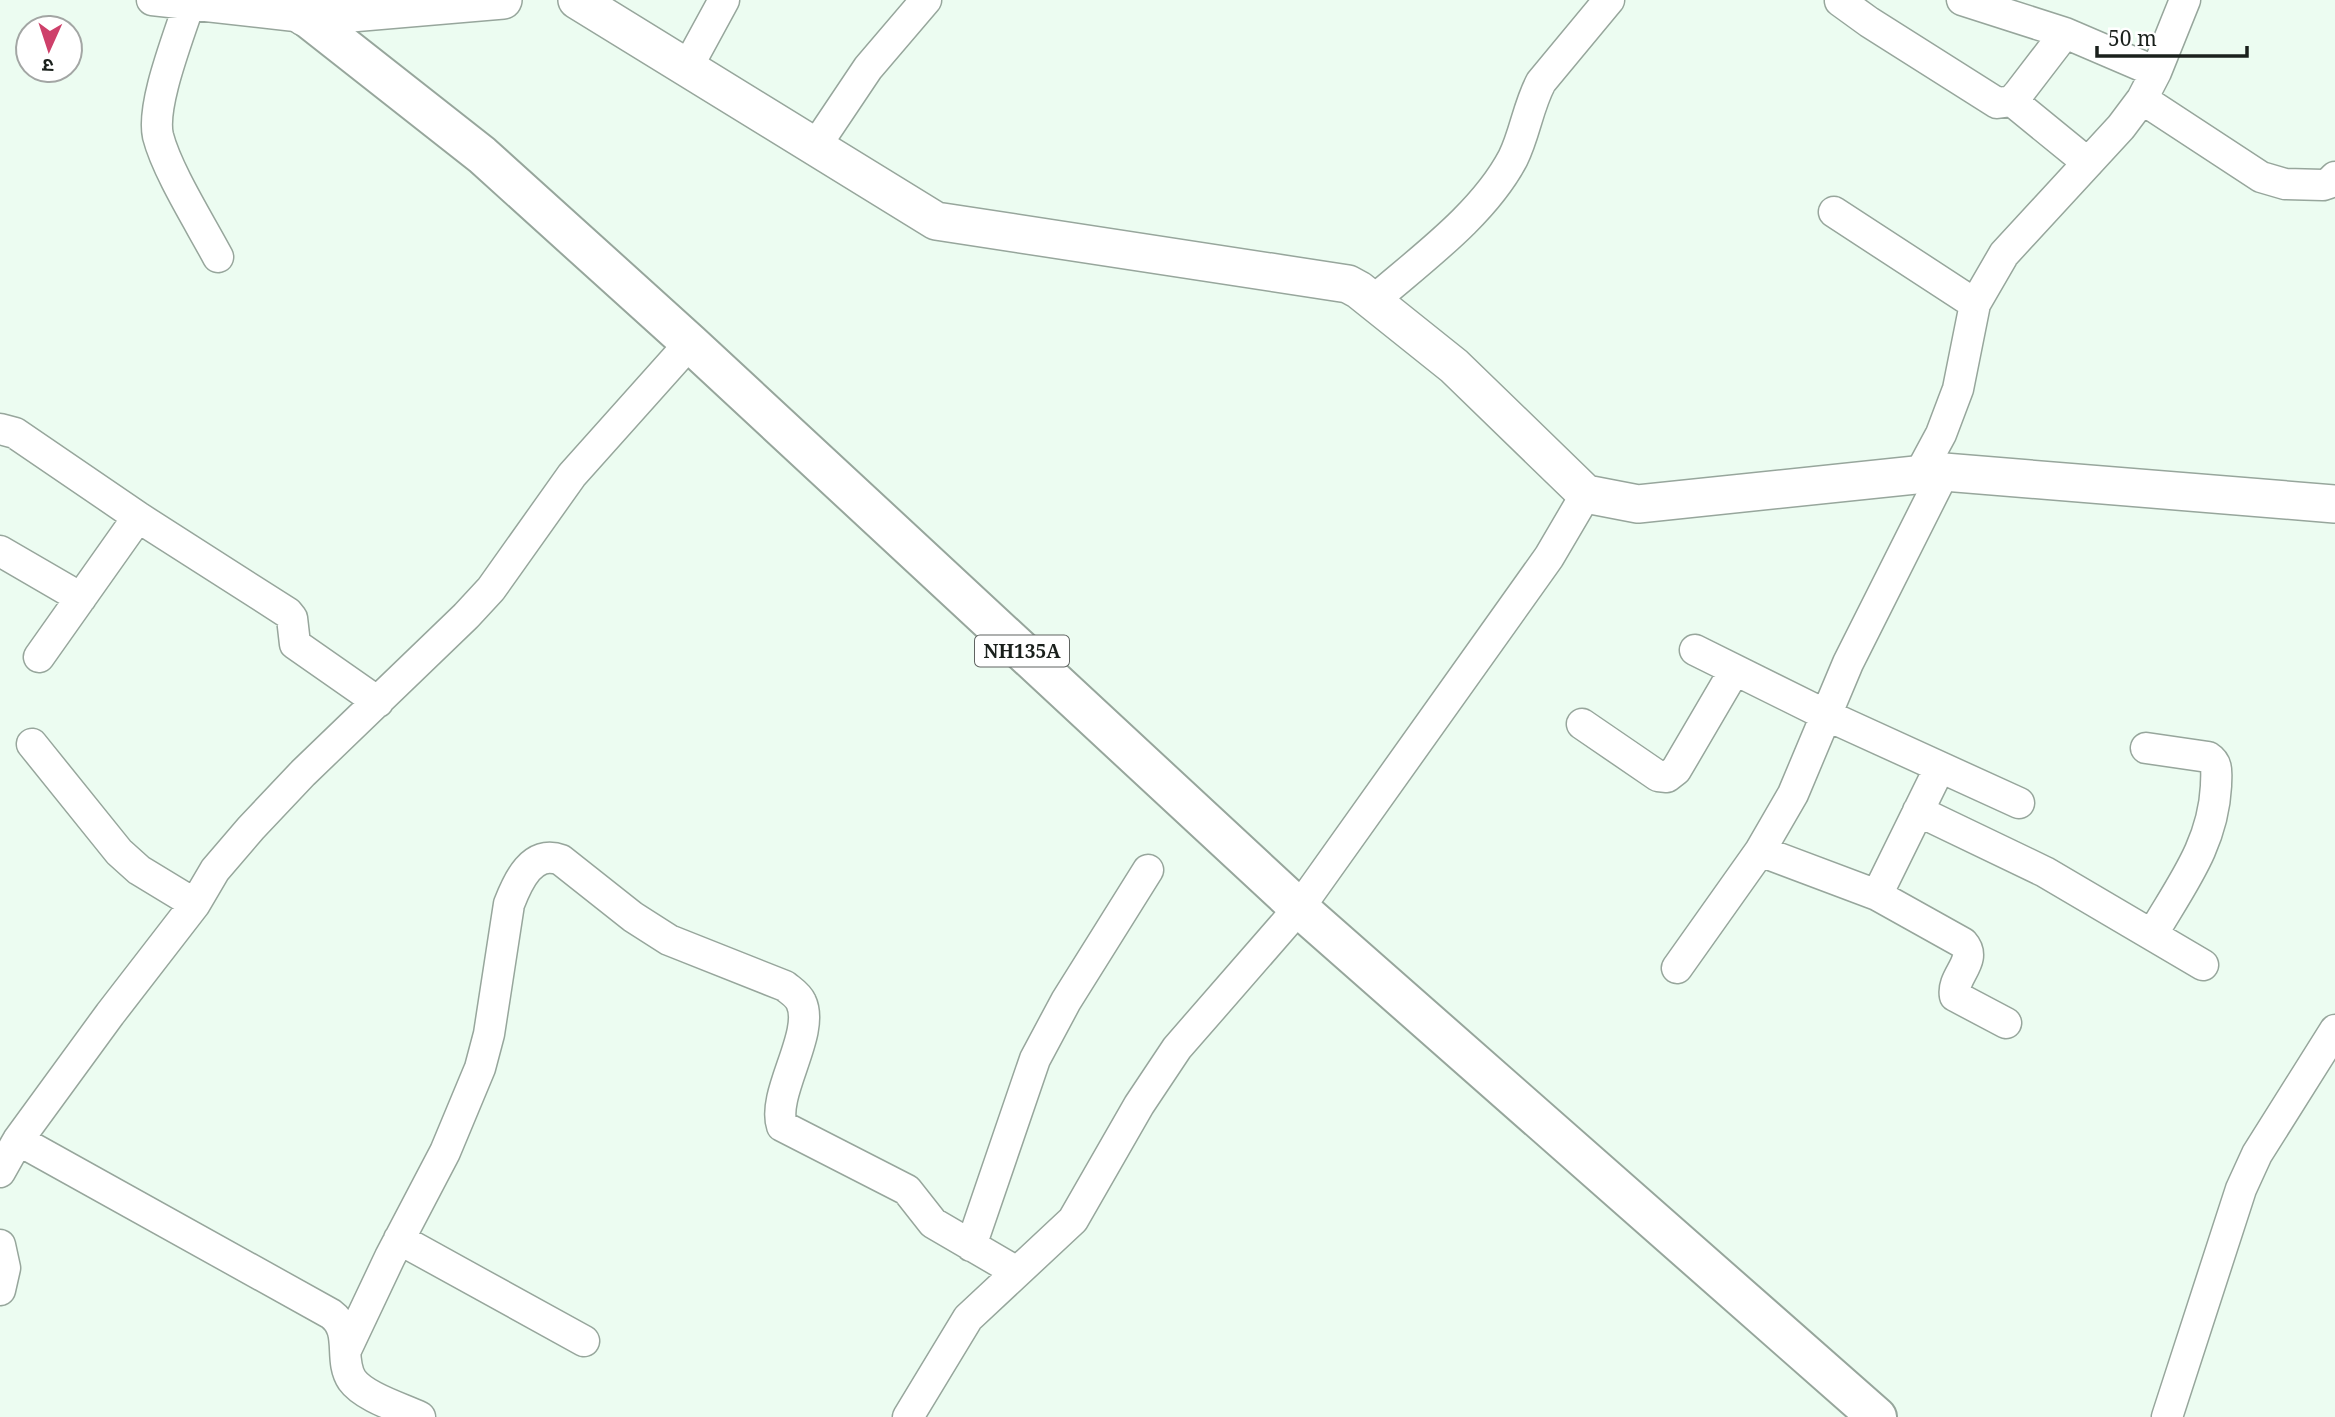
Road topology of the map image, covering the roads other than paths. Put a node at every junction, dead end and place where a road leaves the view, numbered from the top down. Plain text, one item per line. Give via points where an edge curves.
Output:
1 (152, 0) edge
2 (503, 0) edge
3 (577, 0) edge
4 (724, 0) edge
5 (926, 0) edge
6 (1609, 0) edge
7 (1838, 0) edge
8 (1847, 0) edge
9 (1962, 0) edge
10 (2185, 0) edge
11 (189, 4) junction
12 (318, 8) edge
13 (2065, 33) junction
14 (687, 68) junction
15 (2156, 72) junction
16 (2142, 99) junction
17 (2012, 101) junction
18 (815, 147) junction
19 (2088, 163) junction
20 (2335, 177) edge
21 (1834, 212) dead end
22 (218, 257) dead end
23 (1367, 296) junction
24 (1975, 304) junction
25 (690, 343) junction
26 (0, 429) edge
27 (1932, 473) junction
28 (1586, 494) junction
29 (2335, 505) edge
30 (138, 517) junction
31 (0, 551) edge
32 (81, 598) junction
33 (1695, 650) dead end
34 (39, 657) dead end
35 (1734, 671) junction
36 (378, 702) junction
37 (1826, 715) junction
38 (1582, 724) dead end
39 (32, 744) dead end
40 (2146, 748) dead end
41 (1940, 767) junction
42 (2019, 803) dead end
43 (1918, 811) junction
44 (1760, 851) junction
45 (1148, 870) dead end
46 (1877, 895) junction
47 (195, 904) junction
48 (1299, 908) junction
49 (2152, 935) junction
50 (2203, 965) dead end
51 (1677, 968) dead end
52 (2006, 1023) dead end
53 (2335, 1030) edge
54 (18, 1140) junction
55 (0, 1172) edge
56 (400, 1239) junction
57 (0, 1245) edge
58 (971, 1246) junction
59 (1017, 1272) junction
60 (0, 1290) edge
61 (584, 1341) dead end
62 (346, 1350) junction
63 (420, 1417) edge
64 (908, 1417) edge
65 (1877, 1417) edge
66 (2167, 1417) edge

1 - 11 street
2 - 12 main road
3 - 14 main road
4 - 14 street
5 - 18 street via 868,68
6 - 23 street via 1541,82 1513,157 1491,190 1449,235
7 - 8 street
7 - 17 street via 1990,99 2005,104
9 - 13 street
10 - 15 street
11 - 12 street
11 - 22 street via 160,100 157,134
12 - 25 highway, NH135A
13 - 15 street
13 - 17 street
14 - 18 main road
15 - 16 street
16 - 19 street
16 - 20 street via 2272,181 2323,186
17 - 19 street
18 - 23 main road via 936,221 1348,284
19 - 24 street via 2004,254
21 - 24 street
23 - 28 main road via 1454,366
24 - 27 street via 1955,399
25 - 36 street via 572,475 491,589
25 - 48 highway, NH135A
26 - 30 street via 15,433
27 - 28 main road via 1639,504
27 - 29 main road
27 - 37 street
28 - 48 street via 1549,557
30 - 32 street
30 - 36 street via 288,613 295,644
31 - 32 street
32 - 34 street
33 - 35 street
35 - 37 street
35 - 38 street via 1675,770 1667,776 1658,776
36 - 47 street via 251,828 215,870
37 - 41 street
37 - 44 street via 1793,794
39 - 47 street via 119,852 139,870
40 - 49 street via 2208,757 2216,771 2208,835
41 - 42 street
41 - 43 street
43 - 46 street
43 - 49 street via 2045,872
44 - 46 street
44 - 51 street
45 - 58 street via 1035,1059
46 - 52 street via 1963,943 1969,957 1954,988 1955,996
47 - 54 street
48 - 59 street via 1177,1048 1073,1220
48 - 65 highway, NH135A
49 - 50 street
53 - 66 street via 2246,1177
54 - 55 street
54 - 62 street via 331,1314 342,1324
56 - 58 street via 445,1152 480,1068 512,897 537,859 549,856 561,860 670,940 795,994 802,1003 803,1024 781,1109 782,1126 906,1189 933,1223
56 - 61 street
56 - 62 street
57 - 60 street via 5,1268
58 - 59 street
59 - 64 street via 968,1318
62 - 63 street via 354,1382

